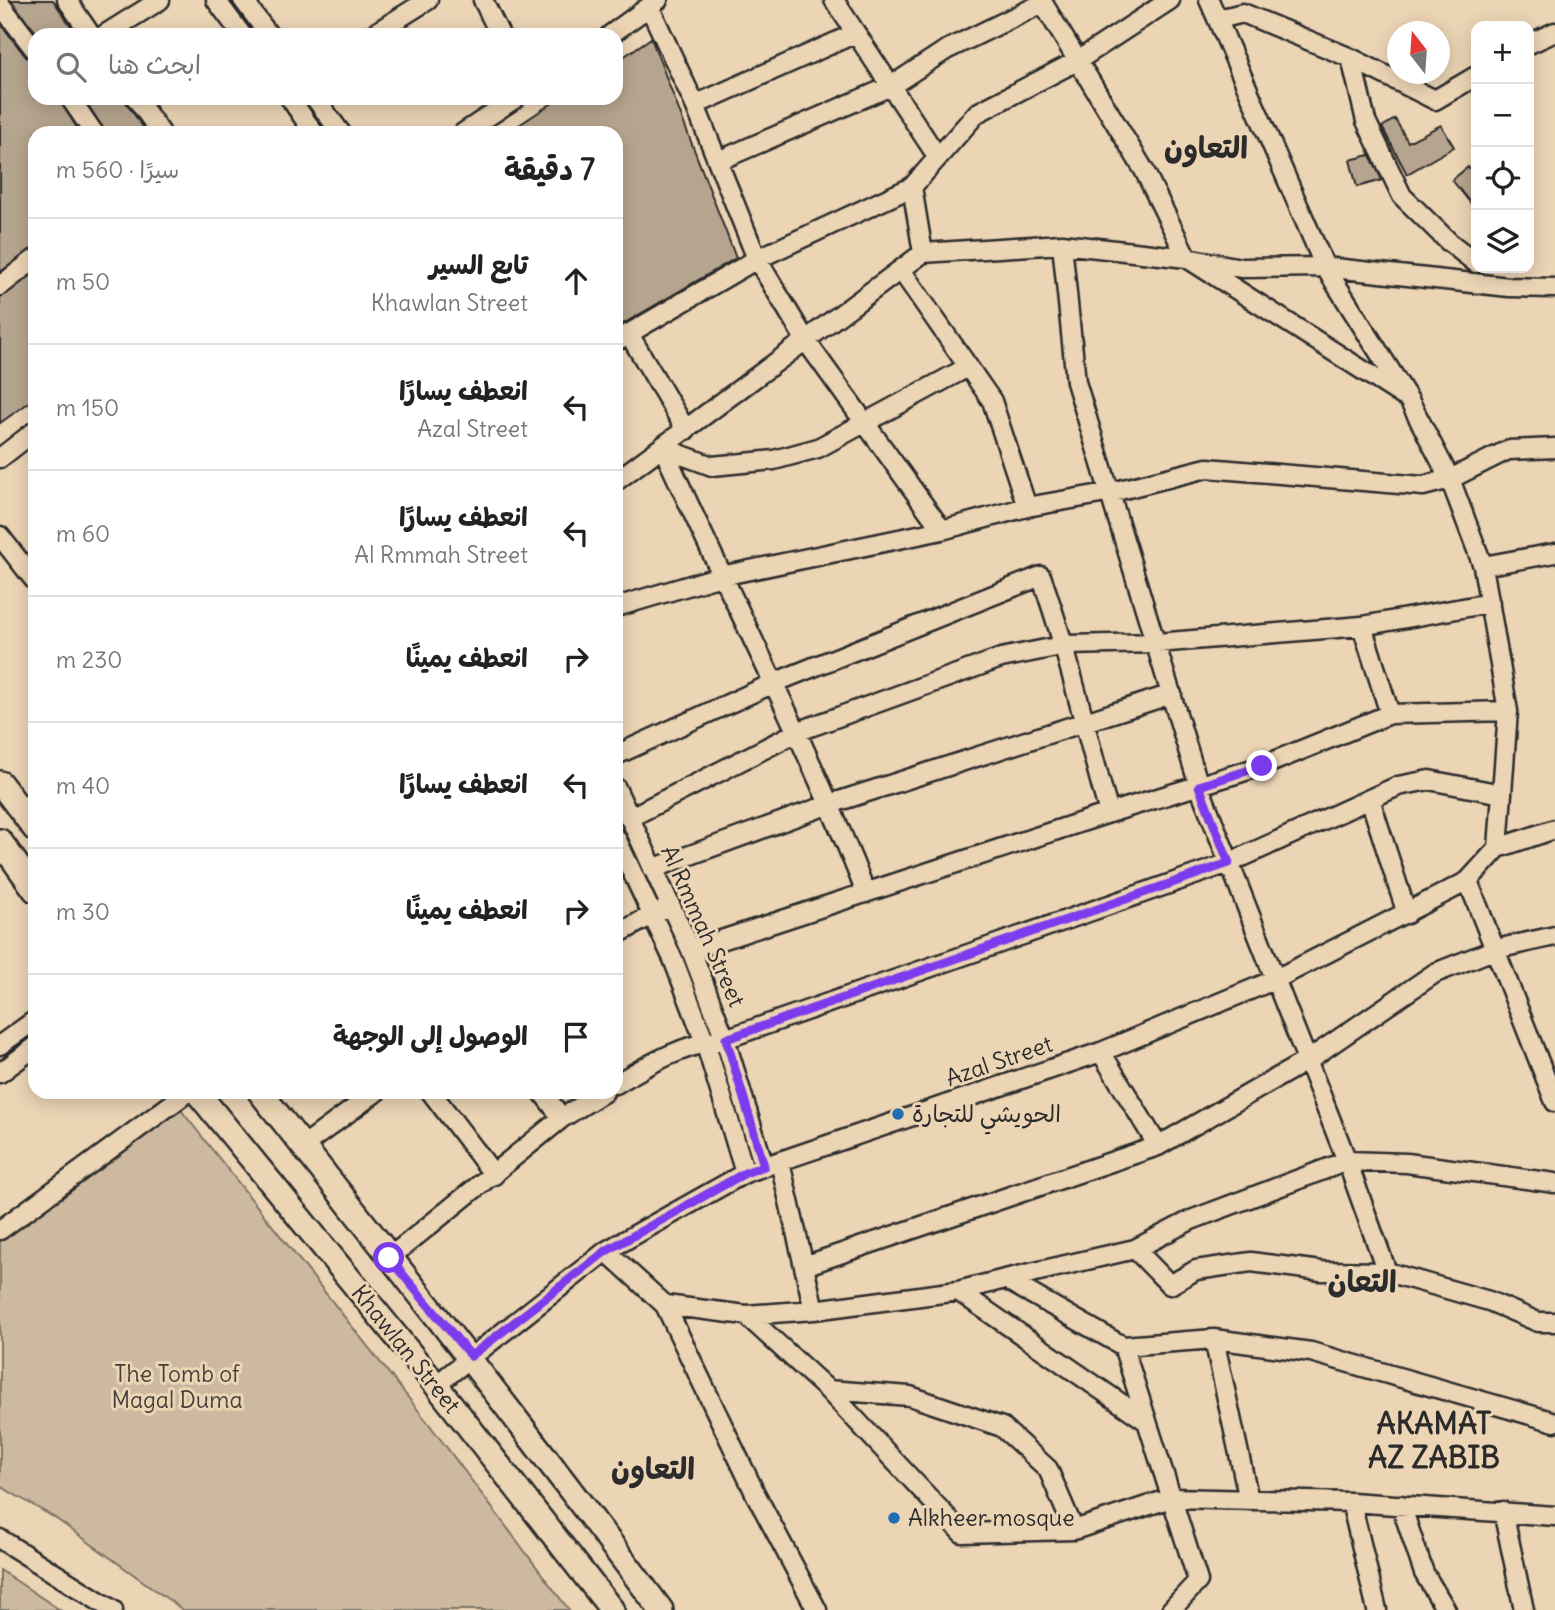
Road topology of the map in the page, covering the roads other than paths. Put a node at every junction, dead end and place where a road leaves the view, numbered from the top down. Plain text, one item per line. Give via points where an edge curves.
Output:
1 (67, 0) edge
2 (160, 0) edge
3 (216, 0) edge
4 (243, 0) edge
5 (483, 0) edge
6 (834, 0) edge
7 (1170, 0) edge
8 (1209, 0) edge
9 (419, 2) edge
10 (1042, 2) edge
11 (0, 4) edge
12 (654, 4) edge
13 (1219, 19) junction
14 (86, 28) edge
15 (115, 28) edge
16 (237, 28) edge
17 (264, 28) edge
18 (382, 28) edge
19 (497, 28) edge
20 (620, 28) edge
21 (1555, 32) edge
22 (856, 33) junction
23 (28, 41) edge
24 (1534, 42) edge
25 (1350, 58) junction
26 (1077, 61) junction
27 (1471, 79) edge
28 (891, 86) junction
29 (75, 105) edge
30 (141, 105) edge
31 (295, 105) edge
32 (320, 105) edge
33 (505, 105) edge
34 (695, 105) junction
35 (89, 126) edge
36 (156, 126) edge
37 (309, 126) edge
38 (336, 126) edge
39 (474, 126) edge
40 (937, 156) junction
41 (718, 161) junction
42 (912, 187) junction
43 (1062, 244) junction
44 (923, 253) junction
45 (1188, 258) junction
46 (757, 259) junction
47 (1471, 259) edge
48 (28, 265) edge
49 (1325, 267) junction
50 (901, 270) junction
51 (1490, 273) edge
52 (0, 286) edge
53 (1509, 287) junction
54 (1555, 288) edge
55 (623, 336) edge
56 (623, 338) edge
57 (806, 341) junction
58 (968, 367) junction
59 (1409, 400) junction
60 (866, 424) junction
61 (686, 430) junction
62 (28, 436) edge
63 (663, 448) junction
64 (1555, 448) edge
65 (0, 458) edge
66 (623, 476) edge
67 (1450, 479) junction
68 (1112, 492) junction
69 (1027, 507) junction
70 (942, 530) junction
71 (0, 536) edge
72 (1555, 553) edge
73 (1483, 566) junction
74 (28, 572) edge
75 (721, 576) junction
76 (1490, 603) junction
77 (623, 605) edge
78 (1362, 626) junction
79 (1157, 643) junction
80 (1066, 645) junction
81 (776, 682) junction
82 (1172, 694) junction
83 (1508, 711) junction
84 (1390, 714) junction
85 (1083, 723) junction
86 (799, 731) junction
87 (623, 752) edge
88 (0, 783) edge
89 (1199, 786) junction
90 (1502, 794) junction
91 (1370, 799) junction
92 (623, 804) edge
93 (831, 804) junction
94 (1109, 813) junction
95 (629, 818) junction
96 (28, 820) edge
97 (1555, 829) edge
98 (0, 841) edge
99 (1498, 848) junction
100 (623, 854) edge
101 (1229, 863) junction
102 (652, 869) junction
103 (28, 880) edge
104 (1468, 881) junction
105 (866, 893) junction
106 (669, 907) junction
107 (1407, 914) junction
108 (650, 915) junction
109 (623, 931) edge
110 (1555, 936) edge
111 (1496, 949) junction
112 (691, 950) junction
113 (1274, 980) junction
114 (28, 1025) edge
115 (726, 1039) junction
116 (705, 1042) junction
117 (0, 1045) edge
118 (28, 1052) edge
119 (1101, 1052) junction
120 (1308, 1060) junction
121 (0, 1073) edge
122 (623, 1080) edge
123 (1552, 1083) edge
124 (178, 1099) edge
125 (203, 1099) edge
126 (266, 1099) edge
127 (367, 1099) edge
128 (436, 1099) edge
129 (547, 1099) edge
130 (593, 1099) edge
131 (1555, 1102) edge
132 (562, 1118) junction
133 (303, 1146) junction
134 (1157, 1146) junction
135 (1347, 1161) junction
136 (772, 1164) junction
137 (745, 1173) junction
138 (494, 1175) junction
139 (1555, 1182) edge
140 (0, 1230) edge
141 (1135, 1249) junction
142 (606, 1251) junction
143 (389, 1258) junction
144 (804, 1266) junction
145 (1387, 1272) junction
146 (1005, 1279) junction
147 (958, 1291) junction
148 (665, 1305) junction
149 (814, 1310) junction
150 (746, 1315) junction
151 (1555, 1322) edge
152 (1214, 1339) junction
153 (1123, 1346) junction
154 (471, 1356) junction
155 (436, 1385) junction
156 (828, 1390) junction
157 (1145, 1420) junction
158 (1555, 1422) edge
159 (1171, 1498) junction
160 (1249, 1500) junction
161 (1351, 1502) junction
162 (1401, 1505) junction
163 (1503, 1511) junction
164 (1555, 1516) edge
165 (1074, 1531) junction
166 (0, 1539) edge
167 (113, 1610) edge
168 (612, 1610) edge
169 (662, 1610) edge
170 (817, 1610) edge
171 (1171, 1610) edge
172 (1377, 1610) edge
173 (1446, 1610) edge
174 (1524, 1610) edge

1 - 14 street
2 - 15 street
3 - 16 street
4 - 17 street
5 - 19 street
6 - 22 street
7 - 26 street
8 - 13 street
9 - 18 street
10 - 26 street
10 - 28 street via 946,50
11 - 23 street
12 - 20 street
12 - 34 street
13 - 25 street via 1243,13
13 - 49 street
21 - 24 street
22 - 28 street
22 - 34 street
25 - 27 street via 1435,100
25 - 47 street via 1366,121 1402,196
26 - 40 street via 977,114
26 - 45 street via 1144,170
28 - 40 street
28 - 41 street
29 - 35 street
30 - 36 street
31 - 37 street
32 - 38 street
33 - 39 street
34 - 41 street
40 - 42 street
41 - 46 street
42 - 44 street
42 - 46 street
43 - 44 street
43 - 45 street
43 - 68 street via 1076,382
44 - 50 street
45 - 49 street via 1241,268
45 - 59 street
46 - 55 street
46 - 57 street
48 - 52 street
49 - 53 street
49 - 59 street
50 - 57 street
50 - 58 street
51 - 53 street
53 - 54 street
56 - 61 street
57 - 60 street
57 - 61 street
58 - 60 street
58 - 69 street via 992,401
59 - 67 street
60 - 63 street via 818,448 774,460 712,466
60 - 70 street
61 - 63 street
62 - 65 street
63 - 66 street
63 - 75 street
64 - 67 street via 1508,450
67 - 68 street via 1423,486 1207,468
67 - 73 street
68 - 69 street
68 - 79 street
69 - 70 street
70 - 75 street
71 - 74 street
72 - 73 street
73 - 76 street
75 - 77 street
75 - 81 street
76 - 78 street
76 - 83 street
78 - 79 street
78 - 84 street
79 - 80 street
79 - 82 street
80 - 81 street via 1041,576
80 - 85 street
80 - 86 street via 1000,658
81 - 86 street
81 - 87 street
82 - 85 street
82 - 89 street
83 - 84 street
83 - 90 street
84 - 89 street via 1262,766
85 - 93 street
85 - 94 street
86 - 93 street
86 - 95 street
88 - 96 main road
89 - 94 street
89 - 101 street
90 - 91 street via 1429,780 1398,786
90 - 99 street
91 - 101 street
91 - 107 street
92 - 95 street, Al Rmmah Street
93 - 102 street
93 - 105 street
94 - 105 street
95 - 102 street, Al Rmmah Street
97 - 99 street, Azal Street
98 - 103 main road
99 - 104 street, Azal Street
100 - 108 street, Al Rmmah Street
101 - 113 street
101 - 115 street
102 - 106 street, Al Rmmah Street
104 - 107 street, Azal Street
104 - 111 street
105 - 112 street
106 - 108 street
106 - 112 street, Al Rmmah Street
107 - 113 street, Azal Street
108 - 109 street
108 - 116 street, Al Rmmah Street via 673,959
110 - 111 street
111 - 120 street via 1435,973
111 - 123 street
112 - 115 street, Al Rmmah Street
113 - 119 street, Azal Street
113 - 120 street
114 - 117 street
115 - 116 street
115 - 136 street, Al Rmmah Street
116 - 122 street via 653,1061
116 - 137 street, Al Rmmah Street
118 - 121 street
119 - 134 street
119 - 136 street, Azal Street
120 - 134 street
120 - 135 street
123 - 131 street
124 - 140 street
125 - 155 main road, Khawlan Street
126 - 133 main road, Khawlan Street
127 - 133 street
128 - 138 street
129 - 132 street
130 - 132 street
132 - 138 street
133 - 143 main road, Khawlan Street
134 - 144 street
135 - 139 street via 1408,1163
135 - 141 street via 1191,1220
135 - 145 street
136 - 137 street, Azal Street
136 - 144 street, Al Rmmah Street
137 - 142 street, Azal Street
138 - 143 street
141 - 145 street via 1170,1285 1196,1270 1251,1262 1321,1271
141 - 146 street
142 - 148 street
142 - 154 street, Azal Street
143 - 154 main road, Khawlan Street
144 - 149 street, Al Rmmah Street
145 - 151 street via 1489,1301 1538,1322
146 - 147 street
146 - 153 street
147 - 149 street
147 - 157 street
148 - 150 street
148 - 170 street
149 - 150 street
150 - 156 street
152 - 153 street
152 - 158 street via 1311,1352
152 - 160 street
153 - 157 street
154 - 155 street, Azal Street
154 - 169 main road, Khawlan Street
155 - 168 main road, Khawlan Street
156 - 165 street via 962,1533
156 - 165 street via 910,1396 1002,1427 1048,1469
157 - 159 street
159 - 160 street
159 - 165 street
159 - 171 street via 1198,1581
160 - 161 street
161 - 162 street
161 - 172 street
162 - 163 street
162 - 173 street via 1424,1573
163 - 164 street
163 - 174 street
166 - 167 street

